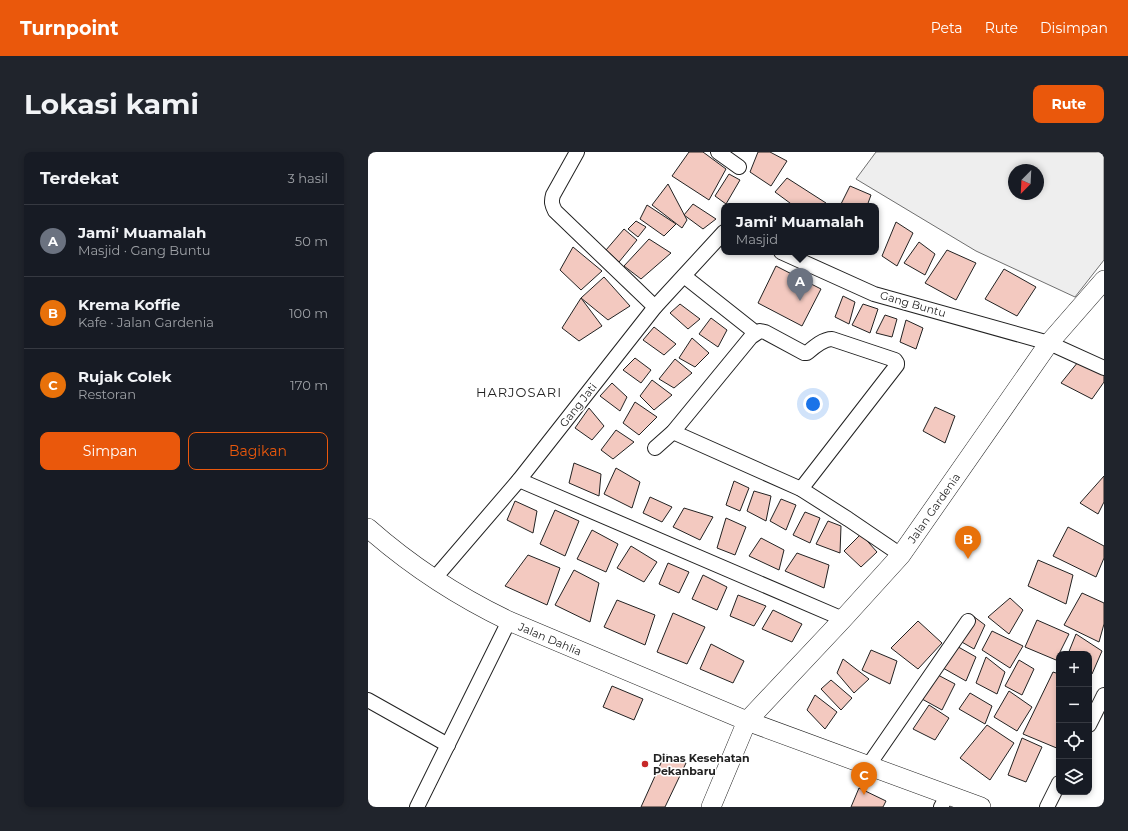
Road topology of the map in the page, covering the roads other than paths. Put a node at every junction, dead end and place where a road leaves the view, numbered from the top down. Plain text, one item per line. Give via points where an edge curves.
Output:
1 (577, 152) edge
2 (718, 152) edge
3 (739, 167) dead end
4 (721, 235) edge
5 (788, 255) edge
6 (684, 276) junction
7 (1104, 280) edge
8 (655, 307) junction
9 (756, 333) junction
10 (1049, 343) junction
11 (1104, 368) edge
12 (673, 432) junction
13 (655, 448) dead end
14 (518, 480) junction
15 (801, 489) junction
16 (370, 536) edge
17 (901, 555) junction
18 (434, 579) junction
19 (843, 619) junction
20 (509, 621) junction
21 (968, 621) dead end
22 (1104, 696) edge
23 (368, 700) edge
24 (747, 721) junction
25 (1090, 723) edge
26 (448, 745) junction
27 (868, 766) junction
28 (1056, 789) edge
29 (945, 801) edge
30 (417, 807) edge
31 (711, 807) edge
32 (981, 807) edge
33 (1047, 807) edge

1 - 8 street via 553,195 552,205 555,211
2 - 3 street
4 - 6 street, Gang Jati
5 - 10 street, Gang Buntu via 874,294
6 - 8 street, Gang Jati
6 - 9 street
7 - 10 main road, Jalan Gardenia
8 - 14 street, Gang Jati
9 - 12 street
9 - 15 street via 765,332 804,353 823,341 832,339 895,360 897,363
10 - 11 street, Gang Buntu
10 - 17 main road, Jalan Gardenia
12 - 13 street
12 - 15 street
14 - 18 street, Gang Jati
14 - 19 street
15 - 17 street
16 - 18 main road, Jalan Dahlia
17 - 19 main road, Jalan Gardenia
18 - 20 main road, Jalan Dahlia
19 - 24 main road, Jalan Gardenia
20 - 24 main road, Jalan Dahlia
20 - 26 street
21 - 27 street
22 - 25 street
23 - 26 street
24 - 27 main road, Jalan Dahlia
24 - 31 main road
26 - 30 street
27 - 29 main road, Jalan Dahlia
28 - 33 street
29 - 32 main road, Jalan Dahlia

